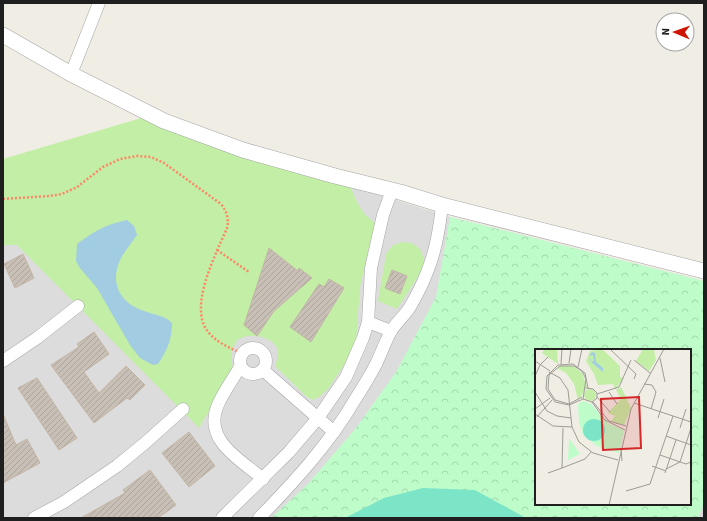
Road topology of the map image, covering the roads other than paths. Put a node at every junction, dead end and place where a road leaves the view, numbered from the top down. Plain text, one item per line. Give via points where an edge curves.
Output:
1 (99, 3) edge
2 (3, 36) edge
3 (71, 74) junction
4 (392, 190) junction
5 (442, 205) junction
6 (704, 271) edge
7 (78, 306) dead end
8 (368, 322) junction
9 (391, 331) junction
10 (3, 361) edge
11 (240, 367) junction
12 (263, 370) junction
13 (183, 409) dead end
14 (318, 418) junction
15 (334, 432) junction
16 (263, 479) junction
17 (34, 518) edge
18 (222, 518) edge
19 (259, 518) edge

1 - 3 street
2 - 3 street
3 - 4 street via 164,121 242,150
4 - 5 street
4 - 8 street via 383,216 373,262 368,295
5 - 6 street
5 - 9 street via 439,232 422,285
7 - 10 street via 42,335
8 - 9 street
8 - 14 street via 346,377
9 - 15 street via 356,400
11 - 12 street via 253,375
11 - 12 street via 241,354 251,348 257,348 262,351 266,361
11 - 16 street via 217,406 214,430 228,450
12 - 14 street
13 - 17 street via 117,466 64,502
14 - 15 street
14 - 16 street
15 - 19 street via 296,480
16 - 18 street

